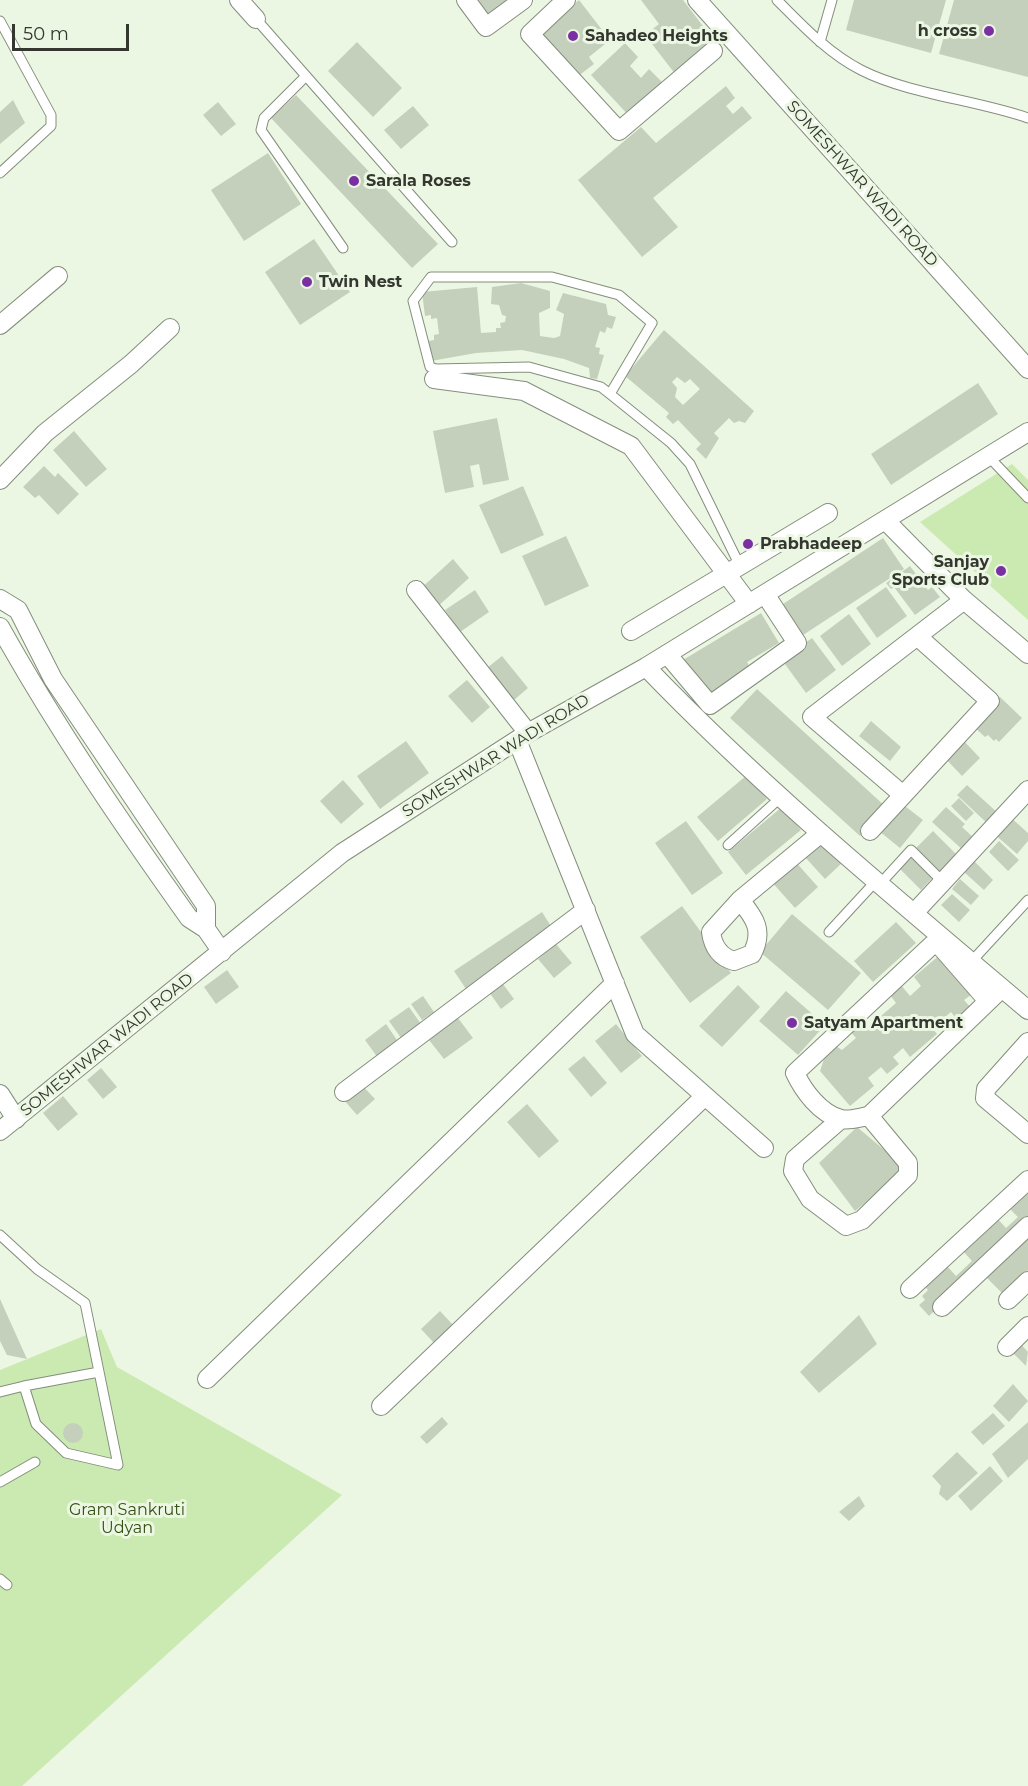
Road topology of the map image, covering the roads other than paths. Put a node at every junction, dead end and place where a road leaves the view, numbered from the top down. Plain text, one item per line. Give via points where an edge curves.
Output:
1 (239, 0) edge
2 (466, 0) edge
3 (523, 0) edge
4 (566, 0) edge
5 (697, 0) edge
6 (777, 0) edge
7 (832, 0) edge
8 (256, 19) joint
9 (0, 21) edge
10 (820, 42) junction
11 (713, 51) dead end
12 (306, 76) junction
13 (1028, 118) edge
14 (0, 172) edge
15 (452, 242) dead end
16 (343, 248) dead end
17 (58, 276) dead end
18 (0, 325) edge
19 (170, 327) dead end
20 (1028, 369) edge
21 (434, 379) dead end
22 (610, 394) junction
23 (1028, 432) edge
24 (988, 456) junction
25 (0, 480) edge
26 (1028, 498) edge
27 (828, 513) dead end
28 (885, 520) junction
29 (733, 570) junction
30 (416, 590) dead end
31 (765, 594) junction
32 (0, 599) edge
33 (964, 600) junction
34 (749, 604) junction
35 (0, 627) edge
36 (631, 631) dead end
37 (917, 636) junction
38 (667, 654) junction
39 (1028, 654) edge
40 (646, 667) junction
41 (523, 737) junction
42 (1028, 790) edge
43 (903, 795) junction
44 (780, 798) junction
45 (870, 831) dead end
46 (820, 833) junction
47 (728, 845) dead end
48 (878, 882) junction
49 (943, 882) junction
50 (740, 900) dead end
51 (1028, 900) edge
52 (586, 910) junction
53 (914, 913) junction
54 (206, 929) junction
55 (829, 932) dead end
56 (222, 952) junction
57 (971, 962) junction
58 (615, 983) junction
59 (1002, 988) junction
60 (988, 1001) junction
61 (1028, 1010) edge
62 (1028, 1042) edge
63 (344, 1092) dead end
64 (0, 1094) edge
65 (705, 1096) junction
66 (869, 1116) junction
67 (16, 1119) junction
68 (841, 1119) junction
69 (0, 1131) edge
70 (1028, 1134) edge
71 (764, 1148) dead end
72 (1028, 1180) edge
73 (1028, 1226) edge
74 (0, 1235) edge
75 (1028, 1281) edge
76 (910, 1290) dead end
77 (1008, 1300) dead end
78 (942, 1307) dead end
79 (1028, 1326) edge
80 (1007, 1347) dead end
81 (99, 1372) junction
82 (207, 1379) dead end
83 (24, 1386) junction
84 (0, 1392) edge
85 (381, 1406) dead end
86 (35, 1462) dead end
87 (0, 1482) edge

1 - 8 street
2 - 3 street via 486,27
4 - 11 street via 530,34 619,131
5 - 20 street, SOMESHWAR WADI ROAD
6 - 10 lane
7 - 10 lane
8 - 12 lane
9 - 14 lane via 51,115 51,126
10 - 13 lane via 880,79
12 - 15 lane
12 - 16 lane via 264,118 261,130
17 - 18 street
19 - 25 street via 45,433
21 - 29 street via 524,391 631,446
22 - 22 lane via 601,387 530,367 430,367 413,301 431,277 552,277 619,295 651,323
22 - 29 lane via 671,443 690,464
23 - 24 street, SOMESHWAR WADI ROAD
24 - 26 lane
24 - 28 street, SOMESHWAR WADI ROAD
27 - 29 street
28 - 31 street, SOMESHWAR WADI ROAD
28 - 33 street
29 - 34 street
29 - 36 street
30 - 41 street
31 - 34 street, SOMESHWAR WADI ROAD
31 - 38 street via 797,643 710,705
32 - 54 street via 18,610 53,680 206,906
33 - 37 street
33 - 39 street
34 - 38 street, SOMESHWAR WADI ROAD
35 - 54 street via 41,701 112,811 189,918
37 - 43 street via 990,700
37 - 43 street via 812,717
38 - 40 street, SOMESHWAR WADI ROAD
40 - 41 street, SOMESHWAR WADI ROAD
40 - 44 street via 705,729
41 - 52 street
41 - 56 street, SOMESHWAR WADI ROAD via 342,853
42 - 49 street
43 - 45 street
44 - 46 street
44 - 47 lane
46 - 48 street
46 - 50 street
48 - 49 lane via 911,850
48 - 53 street
48 - 55 lane
49 - 53 street
51 - 57 lane
52 - 58 street
52 - 63 street
53 - 57 street
54 - 56 street
56 - 67 street, SOMESHWAR WADI ROAD
57 - 59 street
58 - 65 street via 634,1034
58 - 82 street
59 - 60 street
59 - 61 street
60 - 66 street
60 - 68 street via 941,947 933,944 795,1073 802,1089
62 - 70 street via 986,1089 985,1095 986,1102
64 - 67 street
65 - 71 street
65 - 85 street
66 - 68 street
66 - 68 street via 908,1163 908,1175 862,1220 846,1226 810,1199 793,1171 795,1159
67 - 69 street, SOMESHWAR WADI ROAD
72 - 76 street
73 - 78 street
74 - 81 lane via 37,1269 85,1303
75 - 77 street
79 - 80 street
81 - 83 lane
81 - 83 lane via 118,1465 66,1453 36,1424
83 - 84 lane
86 - 87 lane

